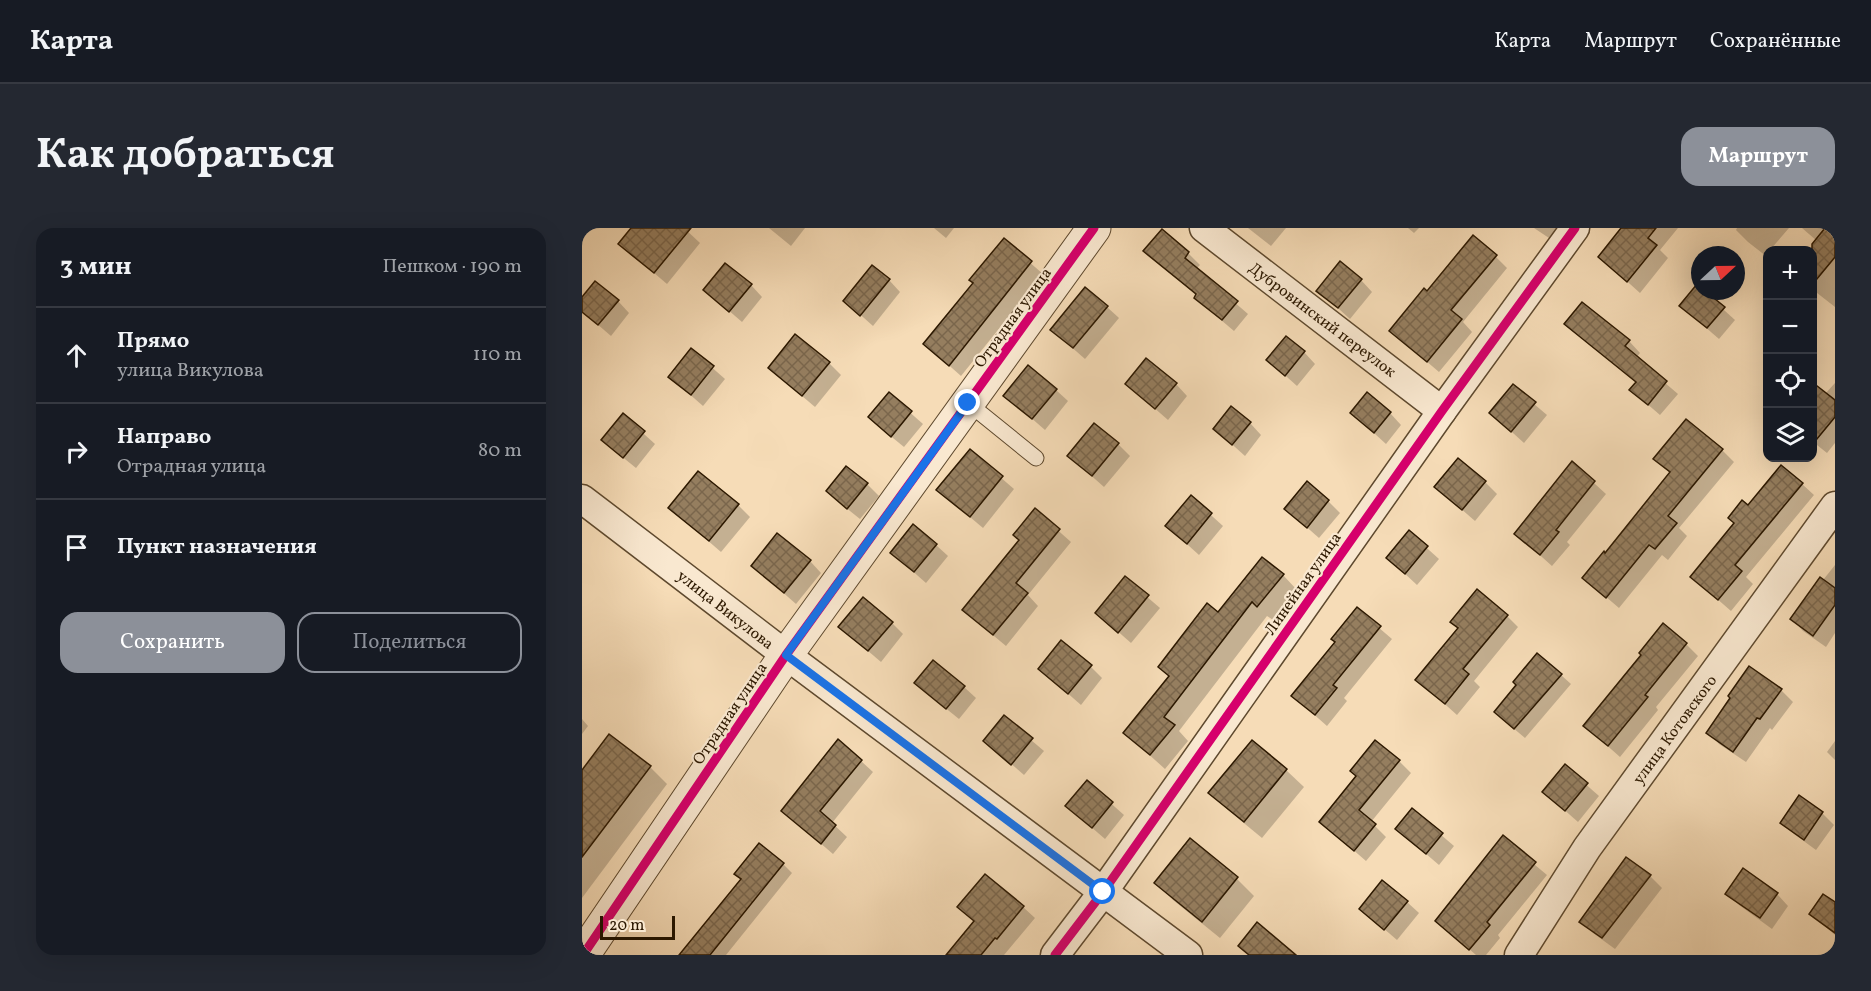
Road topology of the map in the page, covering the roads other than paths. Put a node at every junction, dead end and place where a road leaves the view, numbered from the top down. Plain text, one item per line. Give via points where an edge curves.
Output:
1 (1094, 228) edge
2 (1204, 228) edge
3 (1575, 228) edge
4 (968, 403) junction
5 (1442, 411) junction
6 (1036, 458) dead end
7 (582, 499) edge
8 (1835, 506) edge
9 (786, 655) junction
10 (1103, 892) junction
11 (583, 955) edge
12 (1054, 955) edge
13 (1188, 955) edge
14 (1519, 955) edge

1 - 4 street, Отрадная улица
2 - 5 street, Дубровинский переулок
3 - 5 street, Линейная улица
4 - 6 lane
4 - 9 street, Отрадная улица
5 - 10 street, Линейная улица
7 - 9 street, улица Викулова
8 - 14 street, улица Котовского via 1587,848
9 - 10 street, улица Викулова
9 - 11 street, Отрадная улица
10 - 12 street, Линейная улица
10 - 13 street, улица Викулова

